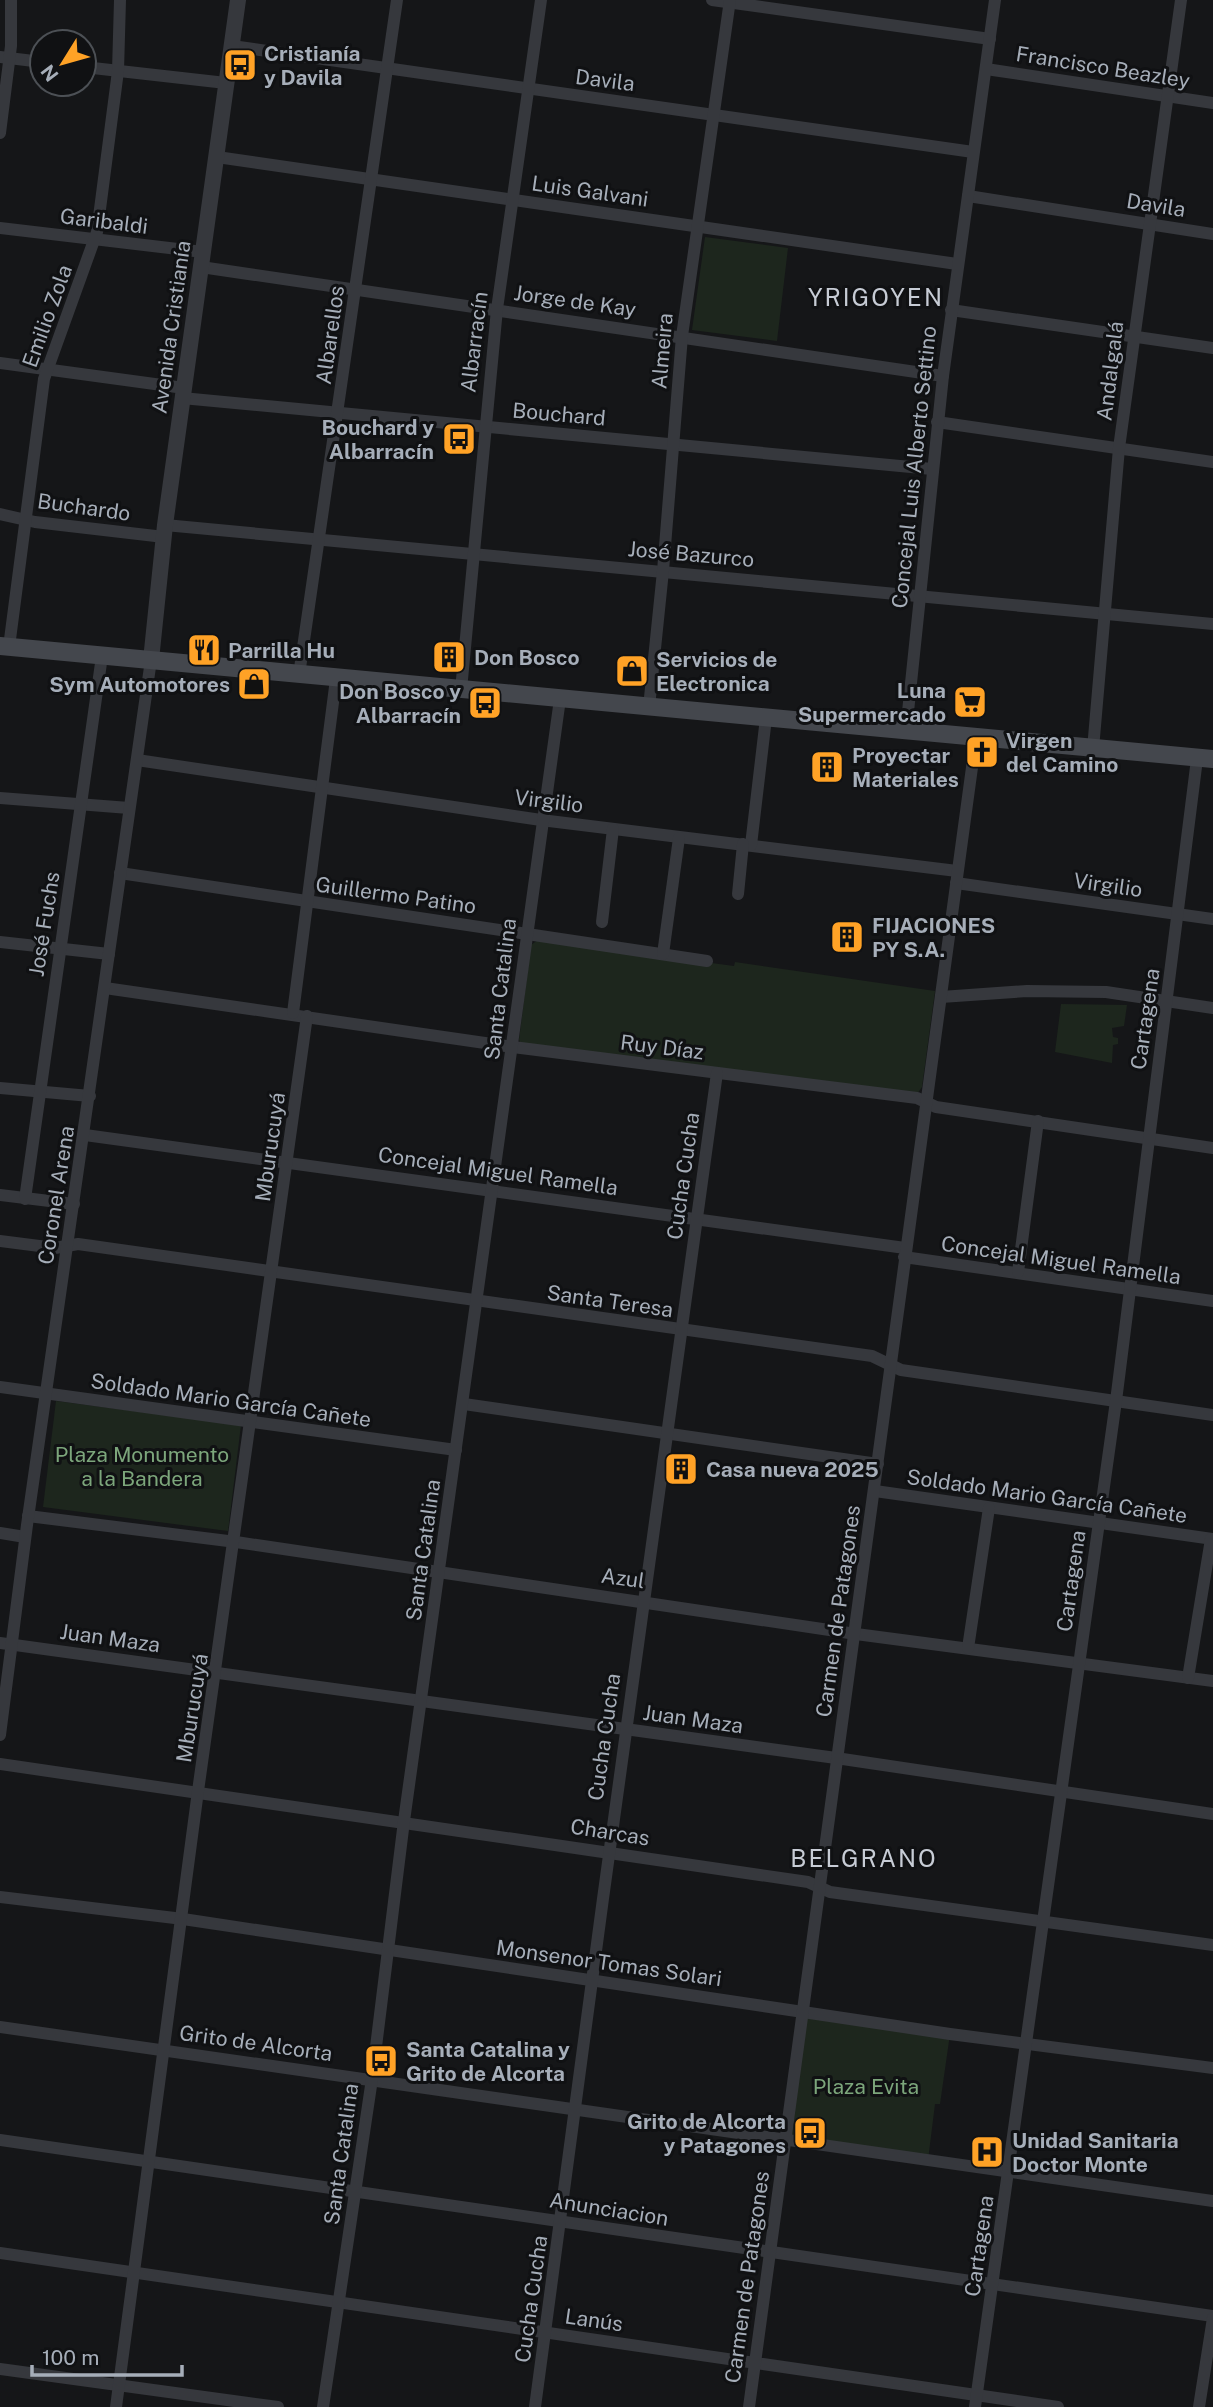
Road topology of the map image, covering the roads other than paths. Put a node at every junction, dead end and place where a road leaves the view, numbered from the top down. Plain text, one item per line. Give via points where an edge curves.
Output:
1 (11, 0) edge
2 (120, 0) edge
3 (238, 0) edge
4 (397, 0) edge
5 (541, 0) edge
6 (712, 0) edge
7 (995, 0) edge
8 (1181, 0) edge
9 (730, 1) edge
10 (990, 39) junction
11 (232, 46) junction
12 (5, 57) edge
13 (28, 60) edge
14 (386, 67) junction
15 (98, 69) edge
16 (986, 69) junction
17 (118, 71) junction
18 (226, 83) junction
19 (529, 89) junction
20 (1167, 97) junction
21 (1213, 103) edge
22 (713, 113) junction
23 (0, 133) edge
24 (973, 152) junction
25 (217, 157) junction
26 (372, 180) junction
27 (968, 196) junction
28 (513, 199) junction
29 (1151, 224) junction
30 (697, 225) junction
31 (0, 228) edge
32 (1213, 234) edge
33 (95, 240) junction
34 (202, 260) junction
35 (957, 264) junction
36 (356, 290) junction
37 (497, 309) junction
38 (951, 310) junction
39 (1133, 335) junction
40 (682, 336) junction
41 (1213, 348) edge
42 (0, 363) edge
43 (47, 367) junction
44 (943, 376) junction
45 (183, 393) junction
46 (338, 414) junction
47 (937, 422) junction
48 (484, 426) junction
49 (674, 443) junction
50 (1119, 448) junction
51 (1213, 462) edge
52 (932, 469) junction
53 (0, 514) edge
54 (25, 519) junction
55 (164, 531) junction
56 (320, 540) junction
57 (473, 556) junction
58 (663, 571) junction
59 (918, 596) junction
60 (1106, 615) junction
61 (1213, 624) edge
62 (4, 646) edge
63 (102, 656) junction
64 (151, 660) junction
65 (299, 675) junction
66 (336, 679) junction
67 (461, 690) junction
68 (560, 699) junction
69 (649, 707) junction
70 (766, 718) junction
71 (906, 731) junction
72 (976, 738) junction
73 (1093, 749) junction
74 (1205, 759) edge
75 (137, 760) junction
76 (321, 789) junction
77 (0, 798) edge
78 (82, 804) junction
79 (129, 808) junction
80 (541, 820) junction
81 (613, 829) junction
82 (679, 838) junction
83 (747, 845) junction
84 (120, 873) junction
85 (956, 877) junction
86 (738, 894) dead end
87 (308, 902) junction
88 (1180, 914) junction
89 (1213, 919) edge
90 (602, 922) dead end
91 (526, 934) junction
92 (0, 942) edge
93 (59, 948) junction
94 (109, 954) junction
95 (663, 954) junction
96 (707, 961) dead end
97 (105, 988) junction
98 (941, 997) junction
99 (1167, 1000) junction
100 (1213, 1008) edge
101 (293, 1013) junction
102 (307, 1016) junction
103 (513, 1047) junction
104 (717, 1073) junction
105 (0, 1088) edge
106 (39, 1092) junction
107 (90, 1096) junction
108 (926, 1102) junction
109 (1038, 1121) junction
110 (85, 1135) junction
111 (1148, 1139) junction
112 (1213, 1148) edge
113 (287, 1161) junction
114 (493, 1190) junction
115 (0, 1195) edge
116 (25, 1199) junction
117 (74, 1204) junction
118 (697, 1217) junction
119 (0, 1241) edge
120 (68, 1245) junction
121 (904, 1252) junction
122 (1018, 1272) junction
123 (272, 1273) junction
124 (1129, 1290) junction
125 (1213, 1301) edge
126 (477, 1302) junction
127 (680, 1330) junction
128 (891, 1366) junction
129 (0, 1387) edge
130 (47, 1394) junction
131 (1116, 1401) junction
132 (464, 1404) junction
133 (1213, 1415) edge
134 (252, 1422) junction
135 (665, 1436) junction
136 (456, 1450) junction
137 (878, 1464) junction
138 (875, 1492) junction
139 (989, 1508) junction
140 (28, 1516) junction
141 (1099, 1524) junction
142 (0, 1533) edge
143 (25, 1537) junction
144 (1212, 1539) edge
145 (236, 1542) junction
146 (439, 1573) junction
147 (642, 1600) junction
148 (856, 1634) junction
149 (6, 1644) edge
150 (968, 1648) junction
151 (1079, 1663) junction
152 (217, 1672) junction
153 (1188, 1678) junction
154 (1213, 1681) edge
155 (422, 1701) junction
156 (625, 1729) junction
157 (0, 1735) edge
158 (836, 1758) junction
159 (0, 1764) edge
160 (198, 1791) junction
161 (1060, 1791) junction
162 (1213, 1814) edge
163 (404, 1821) junction
164 (609, 1851) junction
165 (817, 1887) junction
166 (0, 1897) edge
167 (183, 1919) junction
168 (1044, 1920) junction
169 (1213, 1945) edge
170 (387, 1952) junction
171 (593, 1979) junction
172 (803, 2010) junction
173 (0, 2027) edge
174 (1026, 2043) junction
175 (165, 2050) junction
176 (1213, 2068) edge
177 (372, 2079) junction
178 (577, 2110) junction
179 (0, 2140) edge
180 (785, 2140) junction
181 (150, 2161) junction
182 (1009, 2173) junction
183 (355, 2191) junction
184 (1213, 2201) edge
185 (561, 2221) junction
186 (768, 2252) junction
187 (0, 2253) edge
188 (136, 2272) junction
189 (993, 2285) junction
190 (340, 2301) junction
191 (1213, 2317) edge
192 (545, 2333) junction
193 (755, 2362) junction
194 (0, 2369) edge
195 (119, 2385) junction
196 (975, 2401) edge
197 (116, 2407) edge
198 (278, 2407) edge
199 (323, 2407) edge
200 (535, 2407) edge
201 (749, 2407) edge
202 (1058, 2407) edge
203 (1199, 2407) edge

1 - 12 street
2 - 17 street, Emilio Zola
3 - 11 street, Avenida Cristianía
4 - 14 street, Albarellos
5 - 19 street, Albarracín
6 - 9 street, Francisco Beazley
7 - 10 street, Concejal Luis Alberto Settino
8 - 20 street, Andalgalá
9 - 10 street, Francisco Beazley
9 - 22 street, Almeira
10 - 16 street, Concejal Luis Alberto Settino
11 - 14 street, Davila
11 - 18 street, Avenida Cristianía
12 - 13 street
12 - 23 street
14 - 19 street, Davila
14 - 26 street, Albarellos
15 - 17 street
16 - 20 street, Francisco Beazley
16 - 24 street, Concejal Luis Alberto Settino
17 - 18 street
17 - 33 street, Emilio Zola
18 - 25 street, Avenida Cristianía
19 - 22 street, Davila
19 - 28 street, Albarracín
20 - 21 street, Francisco Beazley
20 - 29 street, Andalgalá
22 - 24 street, Davila
22 - 30 street, Almeira
24 - 27 street, Concejal Luis Alberto Settino
25 - 26 street, Luis Galvani
25 - 34 street, Avenida Cristianía
26 - 28 street, Luis Galvani
26 - 36 street, Albarellos
27 - 29 street, Davila
27 - 35 street, Concejal Luis Alberto Settino
28 - 30 street, Luis Galvani
28 - 37 street, Albarracín
29 - 32 street, Davila
29 - 39 street, Andalgalá
30 - 35 street, Luis Galvani
30 - 40 street, Almeira
31 - 33 street, Garibaldi
33 - 34 street, Garibaldi
33 - 43 street, Emilio Zola
34 - 36 street, Jorge de Kay
34 - 45 street, Avenida Cristianía
35 - 38 street, Concejal Luis Alberto Settino
36 - 37 street, Jorge de Kay
36 - 46 street, Albarellos
37 - 40 street, Jorge de Kay
37 - 48 street, Albarracín
38 - 39 street
38 - 44 street, Concejal Luis Alberto Settino
39 - 41 street
39 - 50 street, Andalgalá
40 - 44 street, Jorge de Kay
40 - 49 street, Almeira
42 - 43 street, Bouchard
43 - 45 street, Bouchard
43 - 54 street, Emilio Zola
44 - 47 street, Concejal Luis Alberto Settino
45 - 46 street, Bouchard
45 - 55 street, Avenida Cristianía
46 - 48 street, Bouchard
46 - 56 street, Albarellos
47 - 50 street
47 - 52 street, Concejal Luis Alberto Settino
48 - 49 street, Bouchard
48 - 57 street, Albarracín
49 - 52 street, Bouchard
49 - 58 street, Almeira
50 - 51 street
50 - 60 street, Andalgalá
52 - 59 street, Concejal Luis Alberto Settino
53 - 54 street, Buchardo
54 - 55 street, Buchardo
54 - 62 street, Emilio Zola
55 - 56 street, José Bazurco
55 - 64 street, Avenida Cristianía
56 - 57 street, José Bazurco
56 - 65 street, Albarellos
57 - 58 street, José Bazurco
57 - 67 street, Albarracín
58 - 59 street, José Bazurco
58 - 69 street, Almeira
59 - 60 street, José Bazurco
59 - 71 street, Concejal Luis Alberto Settino
60 - 61 street, José Bazurco
60 - 73 street, Andalgalá
62 - 63 main road
63 - 64 main road
63 - 78 street, José Fuchs
64 - 65 main road
64 - 75 street, Coronel Arena
65 - 66 main road
66 - 67 main road
66 - 76 street
67 - 68 main road
68 - 69 main road
68 - 80 street, Santa Catalina
69 - 70 main road
70 - 71 main road
70 - 83 street
71 - 72 main road
72 - 73 main road
72 - 85 street, Carmen de Patagones
73 - 74 main road
74 - 88 street, Cartagena
75 - 76 street, Virgilio
75 - 79 street, Coronel Arena
76 - 80 street, Virgilio
76 - 87 street
77 - 78 street
78 - 79 street
78 - 93 street, José Fuchs
79 - 84 street, Coronel Arena
80 - 81 street, Virgilio
80 - 91 street, Santa Catalina
81 - 82 street, Virgilio
81 - 90 street
82 - 83 street, Virgilio
82 - 95 street
83 - 85 street, Virgilio
83 - 86 street
84 - 87 street, Guillermo Patino
84 - 94 street, Coronel Arena
85 - 88 street, Virgilio
85 - 98 street, Carmen de Patagones
87 - 91 street, Guillermo Patino
87 - 101 street
88 - 89 street, Virgilio
88 - 99 street, Cartagena
91 - 95 street, Guillermo Patino
91 - 103 street, Santa Catalina
92 - 93 street
93 - 94 street
93 - 106 street, José Fuchs
94 - 97 street, Coronel Arena
95 - 96 street, Guillermo Patino
97 - 101 street, Ruy Díaz
97 - 107 street, Coronel Arena
98 - 99 street via 1093,991
98 - 108 street, Carmen de Patagones
99 - 100 street
99 - 111 street, Cartagena
101 - 102 street, Ruy Díaz
102 - 103 street, Ruy Díaz
102 - 113 street, Mburucuyá
103 - 104 street, Ruy Díaz
103 - 114 street, Santa Catalina
104 - 108 street, Ruy Díaz
104 - 118 street, Cucha Cucha
105 - 106 street
106 - 107 street
106 - 116 street, José Fuchs
107 - 110 street, Coronel Arena
108 - 109 street, Ruy Díaz
108 - 121 street, Carmen de Patagones
109 - 111 street, Ruy Díaz
109 - 122 street
110 - 113 street, Concejal Miguel Ramella
110 - 117 street, Coronel Arena
111 - 112 street, Ruy Díaz
111 - 124 street, Cartagena
113 - 114 street, Concejal Miguel Ramella
113 - 123 street, Mburucuyá
114 - 118 street, Concejal Miguel Ramella
114 - 126 street, Santa Catalina
115 - 116 street
116 - 117 street
117 - 120 street, Coronel Arena
118 - 121 street, Concejal Miguel Ramella
118 - 127 street, Cucha Cucha
119 - 120 street, Santa Teresa via 55,1248
120 - 123 street, Santa Teresa
120 - 130 street, Coronel Arena
121 - 122 street, Concejal Miguel Ramella
121 - 128 street, Carmen de Patagones
122 - 124 street, Concejal Miguel Ramella
123 - 126 street, Santa Teresa
123 - 134 street, Mburucuyá
124 - 125 street, Concejal Miguel Ramella
124 - 131 street, Cartagena
126 - 127 street, Santa Teresa
126 - 132 street, Santa Catalina
127 - 128 street, Santa Teresa via 872,1356
127 - 135 street, Cucha Cucha
128 - 131 street, Santa Teresa
128 - 137 street, Carmen de Patagones
129 - 130 street, Soldado Mario García Cañete
130 - 134 street, Soldado Mario García Cañete
130 - 140 street, Coronel Arena
131 - 133 street, Santa Teresa
131 - 141 street, Cartagena
132 - 135 street, Soldado Mario García Cañete
132 - 136 street, Santa Catalina
134 - 136 street, Soldado Mario García Cañete
134 - 145 street, Mburucuyá
135 - 137 street, Soldado Mario García Cañete
135 - 147 street, Cucha Cucha
136 - 146 street, Santa Catalina
137 - 138 street, Carmen de Patagones
138 - 139 street, Soldado Mario García Cañete
138 - 148 street, Carmen de Patagones
139 - 141 street, Soldado Mario García Cañete
139 - 150 street
140 - 143 street, Coronel Arena
140 - 145 street, Azul
141 - 144 street, Soldado Mario García Cañete
141 - 151 street, Cartagena
142 - 143 street
143 - 149 street, Coronel Arena
144 - 153 street
145 - 146 street, Azul
145 - 152 street, Mburucuyá
146 - 147 street, Azul
146 - 155 street, Santa Catalina
147 - 148 street, Azul
147 - 156 street, Cucha Cucha
148 - 150 street, Azul
148 - 158 street, Carmen de Patagones
149 - 152 street, Juan Maza
149 - 157 street, Coronel Arena
150 - 151 street, Azul
151 - 153 street, Azul
151 - 161 street, Cartagena
152 - 155 street, Juan Maza
152 - 160 street, Mburucuyá
153 - 154 street, Azul
155 - 156 street, Juan Maza
155 - 163 street, Santa Catalina
156 - 158 street, Juan Maza
156 - 164 street, Cucha Cucha
158 - 161 street, Juan Maza
158 - 165 street, Carmen de Patagones
159 - 160 street, Charcas
160 - 163 street, Charcas
160 - 167 street, Mburucuyá
161 - 162 street, Juan Maza
161 - 168 street, Cartagena
163 - 164 street, Charcas
163 - 170 street, Santa Catalina
164 - 165 street, Charcas
164 - 171 street, Cucha Cucha
165 - 168 street, Charcas
165 - 172 street, Carmen de Patagones
166 - 167 street, Monsenor Tomas Solari
167 - 170 street, Monsenor Tomas Solari
167 - 175 street, Mburucuyá
168 - 169 street, Charcas
168 - 174 street, Cartagena
170 - 171 street, Monsenor Tomas Solari
170 - 177 street, Santa Catalina
171 - 172 street, Monsenor Tomas Solari
171 - 178 street, Cucha Cucha
172 - 174 street, Monsenor Tomas Solari
172 - 180 street, Carmen de Patagones
173 - 175 street, Grito de Alcorta
174 - 176 street, Monsenor Tomas Solari
174 - 182 street, Cartagena
175 - 177 street, Grito de Alcorta
175 - 181 street, Mburucuyá
177 - 178 street, Grito de Alcorta
177 - 183 street, Santa Catalina
178 - 180 street, Grito de Alcorta
178 - 185 street, Cucha Cucha
179 - 181 street, Anunciacion
180 - 182 street, Grito de Alcorta
180 - 186 street, Carmen de Patagones
181 - 183 street, Anunciacion
181 - 188 street, Mburucuyá
182 - 184 street, Grito de Alcorta
182 - 189 street, Cartagena
183 - 185 street, Anunciacion
183 - 190 street, Santa Catalina
185 - 186 street, Anunciacion
185 - 192 street, Cucha Cucha
186 - 189 street, Anunciacion
186 - 193 street, Carmen de Patagones
187 - 188 street, Lanús
188 - 190 street, Lanús
188 - 195 street, Mburucuyá
189 - 191 street, Anunciacion
189 - 196 street, Cartagena
190 - 192 street, Lanús
190 - 199 street, Santa Catalina
191 - 203 street
192 - 193 street, Lanús
192 - 200 street, Cucha Cucha
193 - 196 street, Lanús
193 - 201 street, Carmen de Patagones
194 - 195 street
195 - 197 street, Mburucuyá
195 - 198 street
196 - 202 street, Lanús

